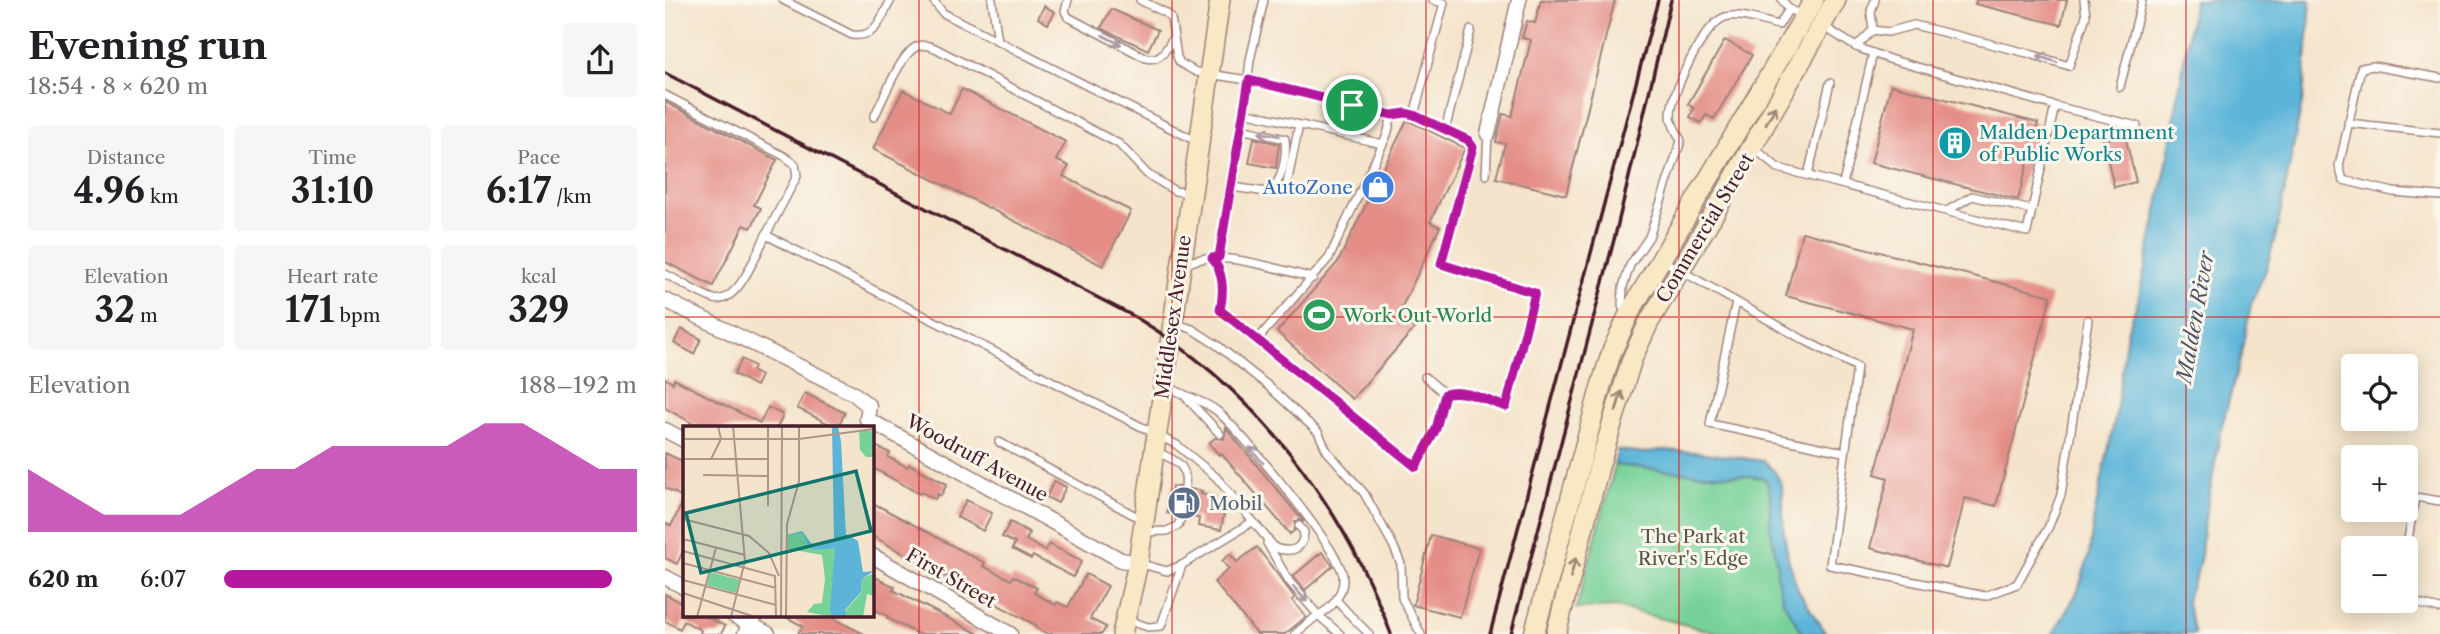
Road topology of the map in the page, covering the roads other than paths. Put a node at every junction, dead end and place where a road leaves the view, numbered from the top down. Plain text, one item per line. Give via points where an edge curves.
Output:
1 (783, 0) edge
2 (891, 0) edge
3 (933, 0) edge
4 (992, 0) edge
5 (1068, 0) edge
6 (1140, 0) edge
7 (1220, 0) edge
8 (1264, 0) edge
9 (1432, 0) edge
10 (1519, 0) edge
11 (1782, 0) edge
12 (1836, 0) edge
13 (1875, 0) edge
14 (2084, 0) edge
15 (2142, 0) edge
16 (1802, 9) edge
17 (1822, 26) junction
18 (1471, 30) dead end
19 (1873, 30) junction
20 (1173, 38) junction
21 (998, 41) junction
22 (1856, 47) junction
23 (1873, 53) junction
24 (1202, 73) junction
25 (2440, 78) edge
26 (1249, 80) junction
27 (1830, 83) dead end
28 (2120, 87) dead end
29 (665, 95) edge
30 (2055, 106) junction
31 (1244, 112) junction
32 (1392, 115) junction
33 (1414, 115) junction
34 (874, 117) dead end
35 (2349, 123) junction
36 (1299, 124) junction
37 (2137, 126) dead end
38 (1241, 129) junction
39 (1445, 130) junction
40 (1488, 134) joint
41 (2440, 134) edge
42 (1199, 142) junction
43 (1383, 144) junction
44 (1753, 147) junction
45 (1808, 175) junction
46 (1486, 176) dead end
47 (1843, 184) junction
48 (1232, 187) junction
49 (1267, 192) junction
50 (1191, 193) junction
51 (2440, 196) edge
52 (2032, 210) junction
53 (1947, 211) junction
54 (766, 235) junction
55 (1215, 258) junction
56 (1661, 260) junction
57 (1679, 271) junction
58 (665, 274) edge
59 (1180, 276) junction
60 (1313, 278) junction
61 (665, 300) edge
62 (1736, 302) junction
63 (1627, 317) junction
64 (2088, 320) dead end
65 (1173, 323) junction
66 (1257, 340) junction
67 (1425, 377) dead end
68 (1164, 385) junction
69 (1183, 394) junction
70 (1445, 394) junction
71 (865, 424) edge
72 (873, 428) edge
73 (665, 430) edge
74 (1220, 434) dead end
75 (683, 439) edge
76 (999, 442) dead end
77 (1154, 442) junction
78 (1843, 452) junction
79 (1185, 488) dead end
80 (2440, 501) edge
81 (1182, 516) dead end
82 (1252, 522) junction
83 (1143, 526) junction
84 (1299, 526) dead end
85 (2409, 536) edge
86 (1263, 537) junction
87 (873, 556) edge
88 (1138, 563) junction
89 (1182, 565) junction
90 (665, 577) edge
91 (683, 586) edge
92 (1336, 600) junction
93 (2418, 604) edge
94 (2440, 609) edge
95 (1318, 615) junction
96 (735, 616) edge
97 (751, 624) edge
98 (1124, 627) edge
99 (1149, 627) junction
100 (768, 634) edge
101 (1010, 634) edge
102 (1161, 634) edge
103 (1295, 634) edge
104 (1340, 634) edge
105 (1369, 634) edge
106 (1421, 634) edge
107 (1534, 634) edge
108 (1556, 634) edge

1 - 2 lane via 852,35 863,36 873,32
3 - 21 lane via 943,13
4 - 21 lane
5 -> 20 lane via 1068,17 1146,58 1156,59
6 - 20 lane via 1171,18
7 - 24 main road, Middlesex Avenue
8 - 26 lane
9 - 33 lane via 1444,3
10 - 40 street
11 - 16 lane
12 - 17 main road, Commercial Street
13 - 19 lane
14 -> 19 lane via 2086,16 2069,66 1914,25 1888,32
15 - 28 lane
16 - 17 lane
16 - 56 main road, Commercial Street
16 - 63 lane via 1779,25 1723,17 1695,52 1673,102 1673,124 1681,141 1649,237 1630,265 1623,287 1622,306
17 - 22 lane
44 -> 17 main road, Commercial Street
18 - 39 lane
19 - 22 lane
20 - 24 lane via 1180,63
21 - 42 lane
22 - 23 lane
23 - 30 lane
23 - 47 lane
24 - 26 lane
24 - 42 main road, Middlesex Avenue
25 - 35 lane via 2361,68
26 - 31 lane
26 - 32 lane
27 - 45 lane
29 - 54 lane via 795,164 797,176
30 - 37 lane
30 - 52 lane
31 - 36 lane
31 - 38 lane
32 - 33 lane
32 - 43 lane
33 - 39 lane
34 - 50 lane via 905,56 925,45 1119,144 1147,174 1175,191
35 - 41 lane
35 - 51 lane via 2339,166 2343,180 2393,192
36 - 43 lane
36 - 49 lane via 1285,188
38 - 48 lane
49 -> 38 lane via 1280,180 1285,139
39 - 70 lane via 1473,147 1441,264 1535,293 1506,407 1467,394
40 - 46 lane
42 - 50 main road, Middlesex Avenue
43 - 60 lane via 1335,246
44 - 45 lane via 1778,167
44 - 57 main road, Commercial Street
45 - 47 lane
47 - 53 lane
48 - 49 lane
48 - 55 lane
50 - 59 main road, Middlesex Avenue
52 - 53 lane via 1972,196
52 - 53 lane via 2027,232
54 - 58 lane via 740,284 724,300
54 - 77 lane
55 - 59 lane via 1190,261
55 - 60 lane
55 - 66 lane via 1224,293 1220,310
56 - 57 lane
56 - 63 main road, Commercial Street
57 - 62 lane
108 -> 57 main road, Commercial Street via 1632,359
59 - 65 main road, Middlesex Avenue
60 - 66 lane
61 - 71 street, Woodruff Avenue via 853,393 869,406
62 - 78 lane via 1857,366
62 - 78 lane via 1710,424
63 - 107 main road, Commercial Street via 1581,455
64 - 78 lane via 2061,495 2017,584 1985,596 1830,565
65 - 68 main road, Middlesex Avenue
65 - 106 lane via 1217,345 1318,432 1327,451 1364,493 1393,545 1401,564 1402,598
66 - 70 lane via 1416,467 1436,429
67 - 70 lane
68 - 69 lane
68 - 77 main road, Middlesex Avenue
69 - 74 lane
92 -> 69 lane via 1343,577 1340,563 1303,510 1219,412
72 - 88 street, Woodruff Avenue via 1121,560
73 - 75 street
76 - 83 lane
77 - 79 lane via 1185,468
77 - 82 lane via 1177,445 1216,477
77 - 83 main road, Middlesex Avenue
80 - 85 lane via 2416,496
81 - 83 lane via 1178,526 1167,531
82 - 86 lane
82 - 89 lane
83 - 88 main road, Middlesex Avenue
84 - 86 lane via 1304,539 1295,550 1275,548
86 -> 95 lane via 1289,581
87 - 101 street, First Street
88 - 89 lane via 1167,571
88 - 98 main road, Middlesex Avenue
89 - 99 lane via 1163,623
90 - 91 street
92 - 95 lane via 1329,611
92 - 105 lane
93 - 94 lane
95 - 103 lane
95 - 104 lane
96 - 97 street
97 - 100 street
98 - 99 lane
99 - 102 lane

